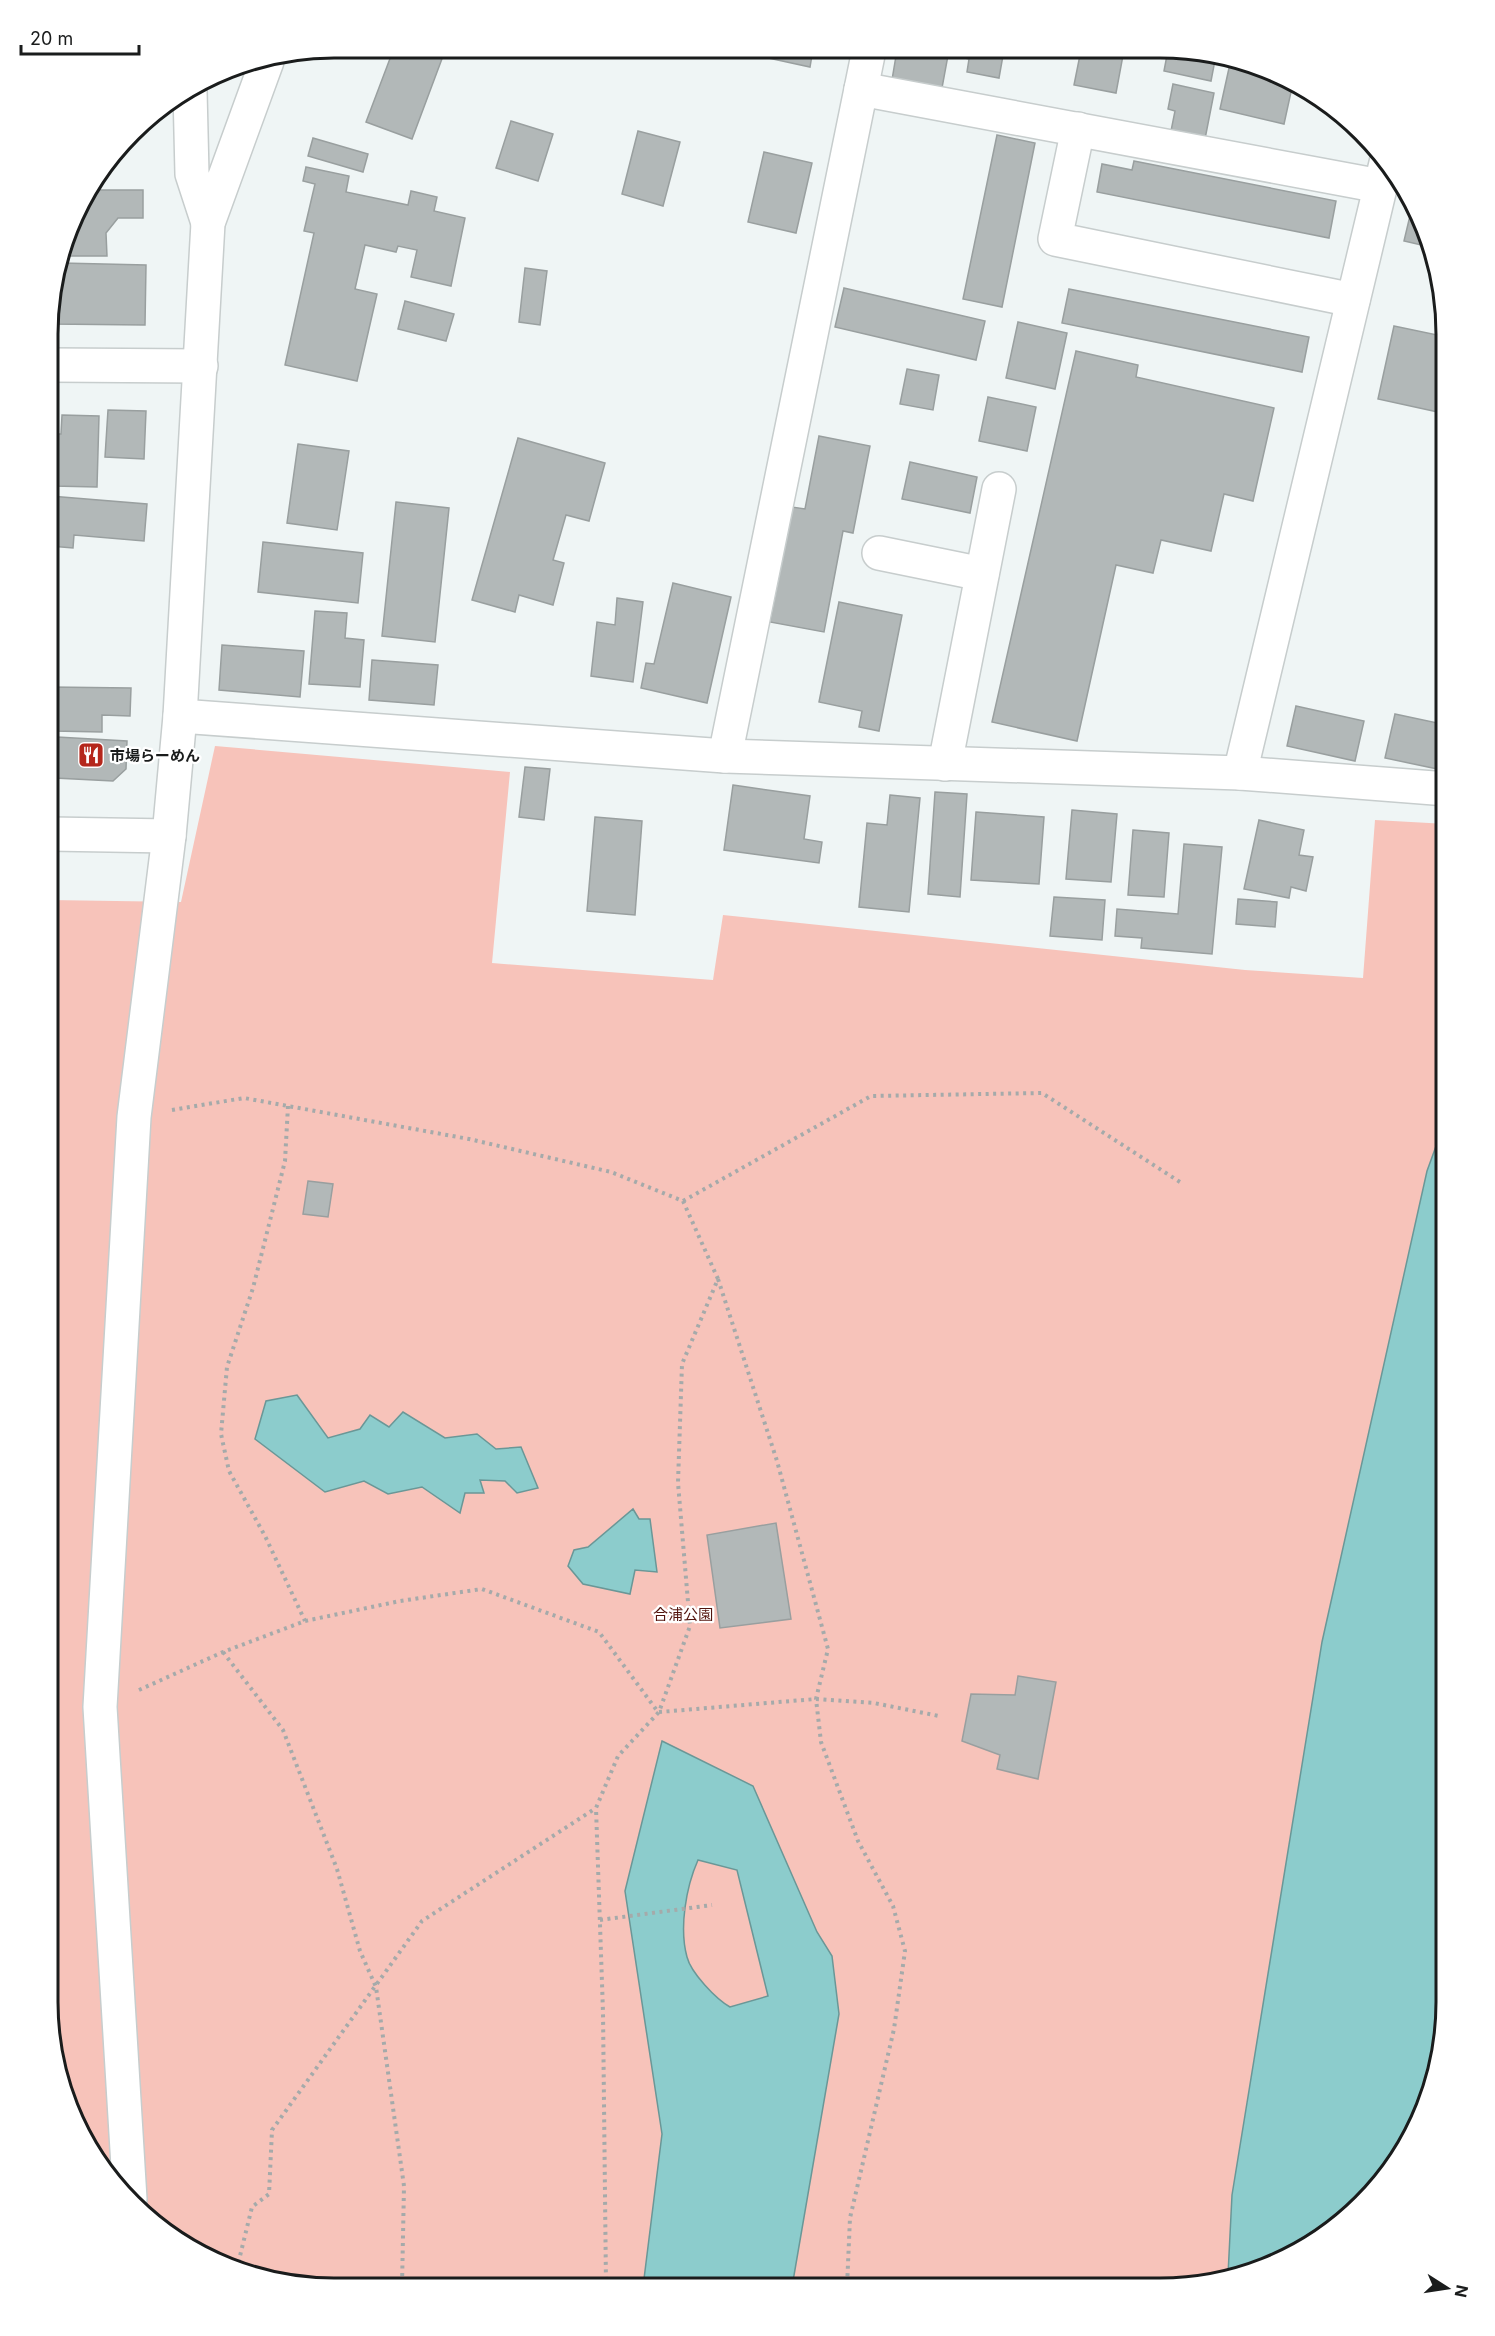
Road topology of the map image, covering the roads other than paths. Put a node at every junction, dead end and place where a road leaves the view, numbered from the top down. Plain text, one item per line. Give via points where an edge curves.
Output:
1 (867, 58) edge
2 (265, 68) edge
3 (861, 89) junction
4 (190, 99) edge
5 (1078, 129) junction
6 (1384, 173) edge
7 (208, 223) junction
8 (1353, 300) junction
9 (58, 365) edge
10 (201, 366) junction
11 (999, 489) dead end
12 (879, 554) dead end
13 (982, 574) junction
14 (180, 717) junction
15 (725, 756) junction
16 (945, 764) junction
17 (1240, 773) junction
18 (1436, 788) edge
19 (58, 834) edge
20 (170, 836) junction
21 (129, 2186) edge

1 - 3 street
2 - 7 street
3 - 5 street
3 - 15 street
4 - 7 street via 192,174
5 - 6 street
5 - 8 street via 1056,239
6 - 8 street
7 - 10 street
8 - 17 street
9 - 10 street
10 - 14 street
11 - 13 street
12 - 13 street
13 - 16 street
14 - 15 street
14 - 20 street
15 - 16 street
16 - 17 street
17 - 18 street
19 - 20 street
20 - 21 street via 134,1117 100,1707

